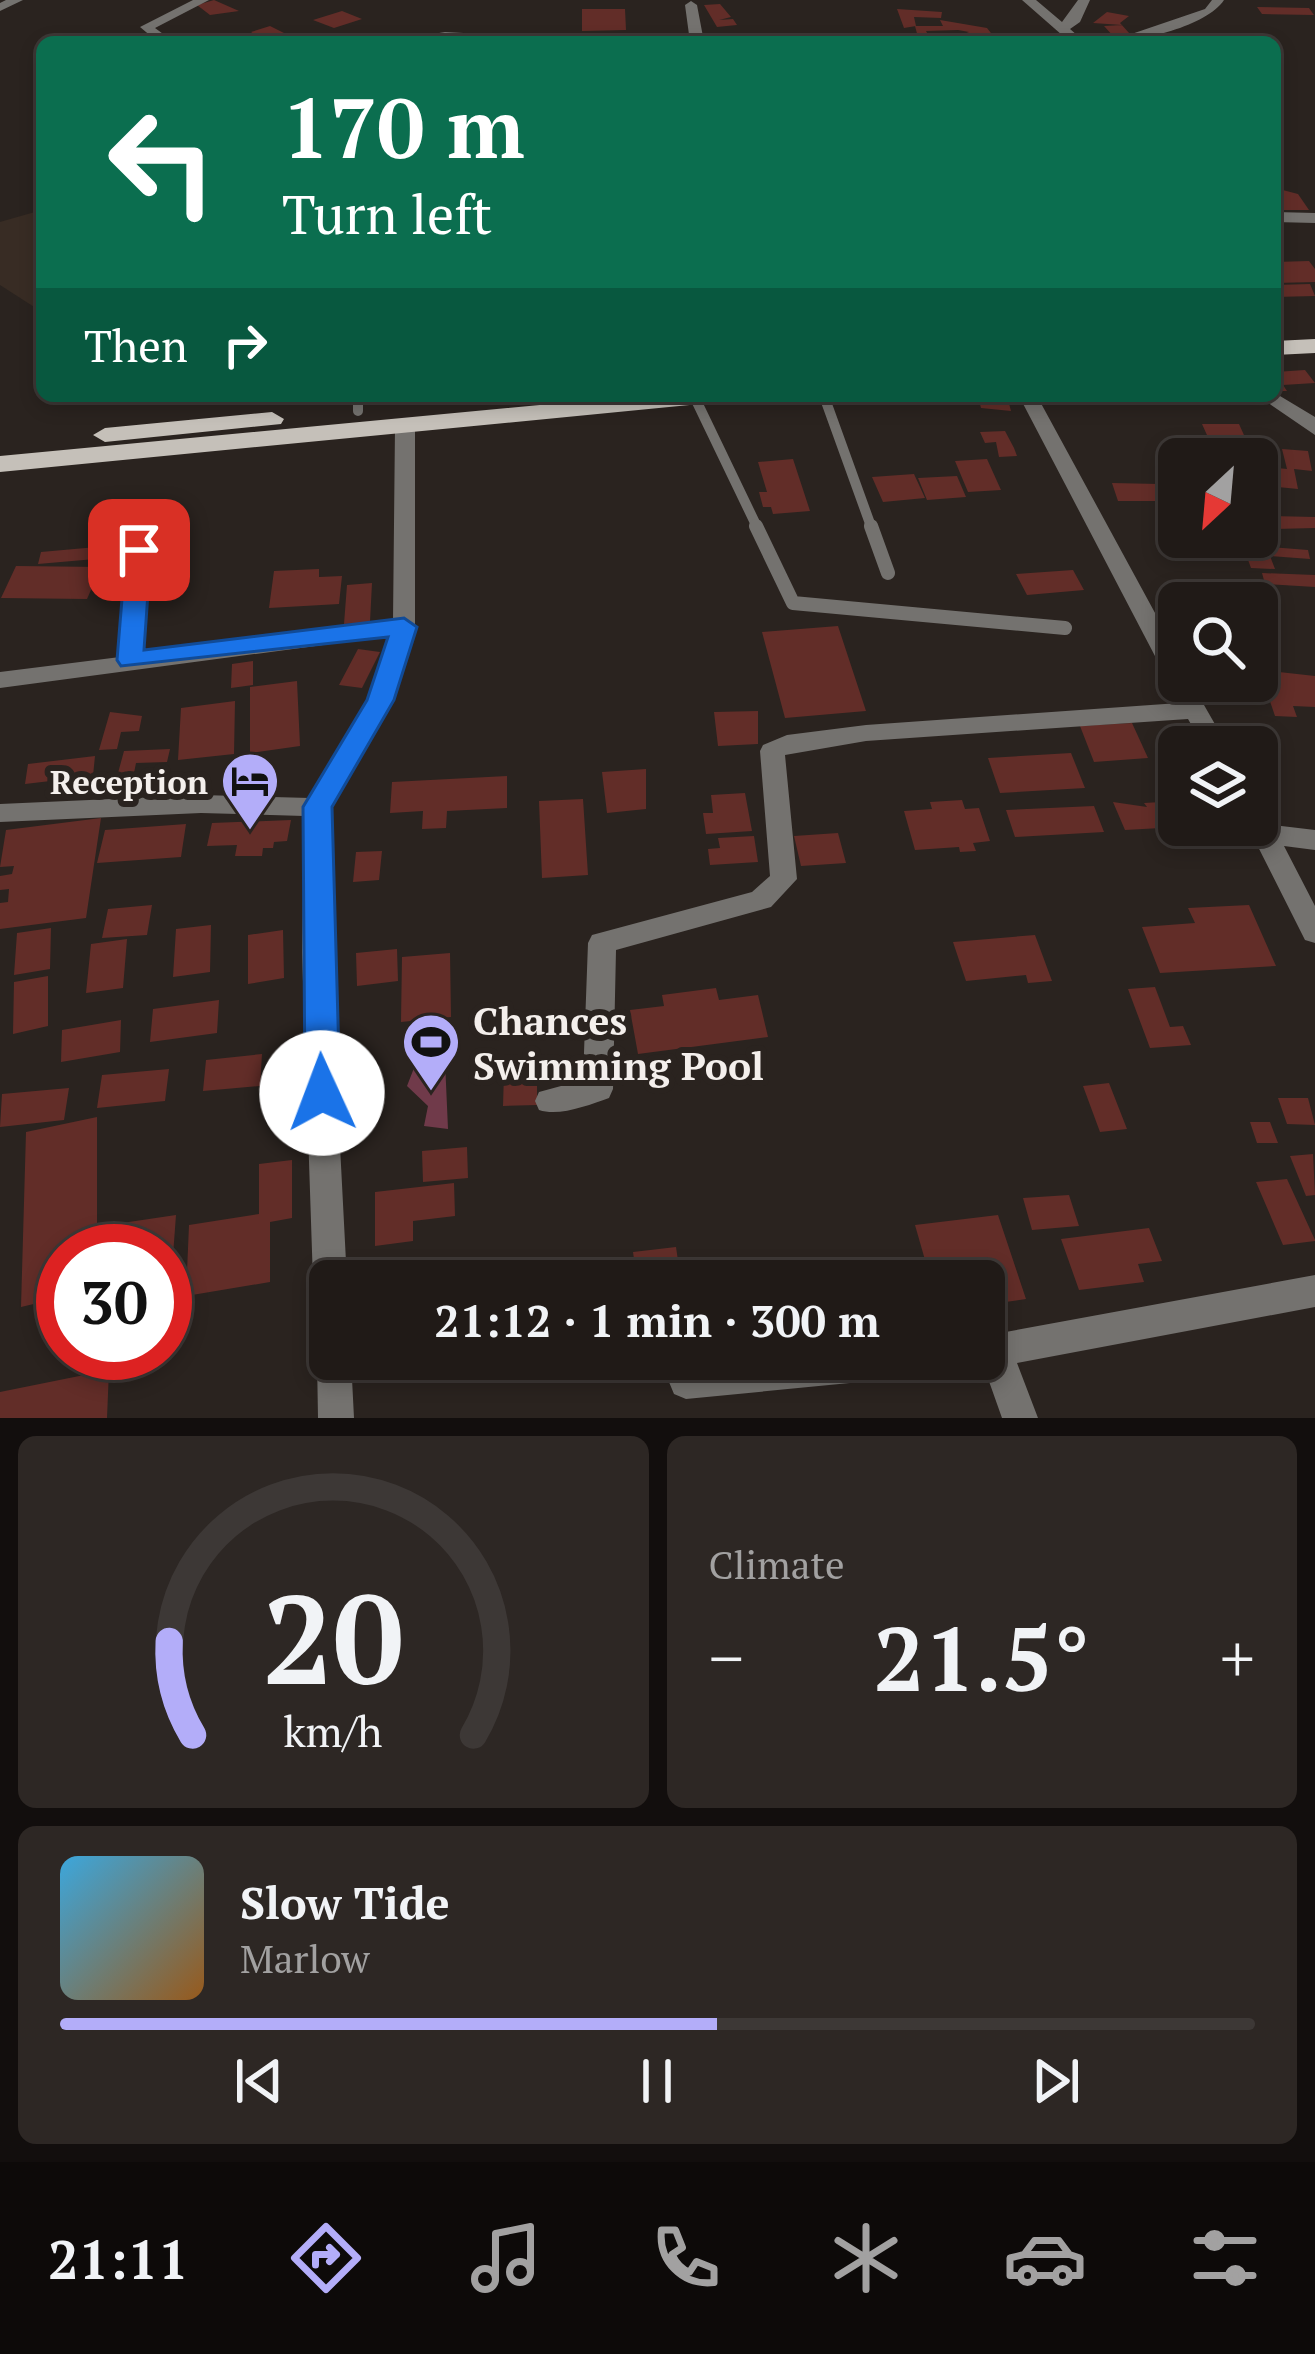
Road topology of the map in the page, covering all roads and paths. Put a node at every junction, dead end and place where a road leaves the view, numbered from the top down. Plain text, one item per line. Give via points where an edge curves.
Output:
1 (17, 0) edge
2 (203, 0) edge
3 (1028, 0) edge
4 (1084, 0) edge
5 (1218, 0) edge
6 (691, 5) dead end
7 (0, 7) edge
8 (1064, 27) junction
9 (159, 36) edge
10 (696, 36) edge
11 (1072, 36) edge
12 (1138, 36) edge
13 (1281, 217) edge
14 (1315, 218) edge
15 (1315, 327) edge
16 (1281, 329) edge
17 (1315, 346) edge
18 (1281, 348) edge
19 (655, 402) edge
20 (697, 402) edge
21 (826, 402) edge
22 (1031, 402) edge
23 (1274, 402) edge
24 (358, 403) edge
25 (405, 427) junction
26 (1315, 429) edge
27 (0, 445) edge
28 (0, 464) edge
29 (142, 513) dead end
30 (888, 574) dead end
31 (404, 627) junction
32 (1065, 628) dead end
33 (1158, 641) edge
34 (130, 660) junction
35 (0, 680) edge
36 (1191, 702) edge
37 (1196, 710) junction
38 (1205, 726) edge
39 (317, 807) junction
40 (0, 814) edge
41 (1278, 831) edge
42 (1315, 840) edge
43 (1271, 846) edge
44 (1315, 932) edge
45 (550, 1101) dead end
46 (330, 1260) edge
47 (1315, 1291) edge
48 (1005, 1350) edge
49 (335, 1380) edge
50 (707, 1380) edge
51 (1002, 1380) edge
52 (686, 1382) dead end
53 (336, 1418) edge
54 (1020, 1418) edge

1 - 7 street
2 - 9 street via 146,27
3 - 8 street
4 - 8 street
5 - 12 street via 1210,12
6 - 10 street
8 - 11 street
13 - 14 street
15 - 16 main road
17 - 18 main road
19 - 25 main road
20 - 32 lane via 793,603
21 - 30 lane
22 - 33 street
23 - 26 street
24 - 27 main road
25 - 28 main road
25 - 31 street
29 - 34 street
31 - 34 street
31 - 39 street via 380,700
34 - 35 street
36 - 37 street
37 - 38 street
37 - 45 street via 866,733 772,751 784,879 760,900 602,943 598,1089
39 - 40 street
39 - 46 street
41 - 42 street
43 - 44 street
47 - 48 street
49 - 53 street
50 - 52 street
51 - 54 street

